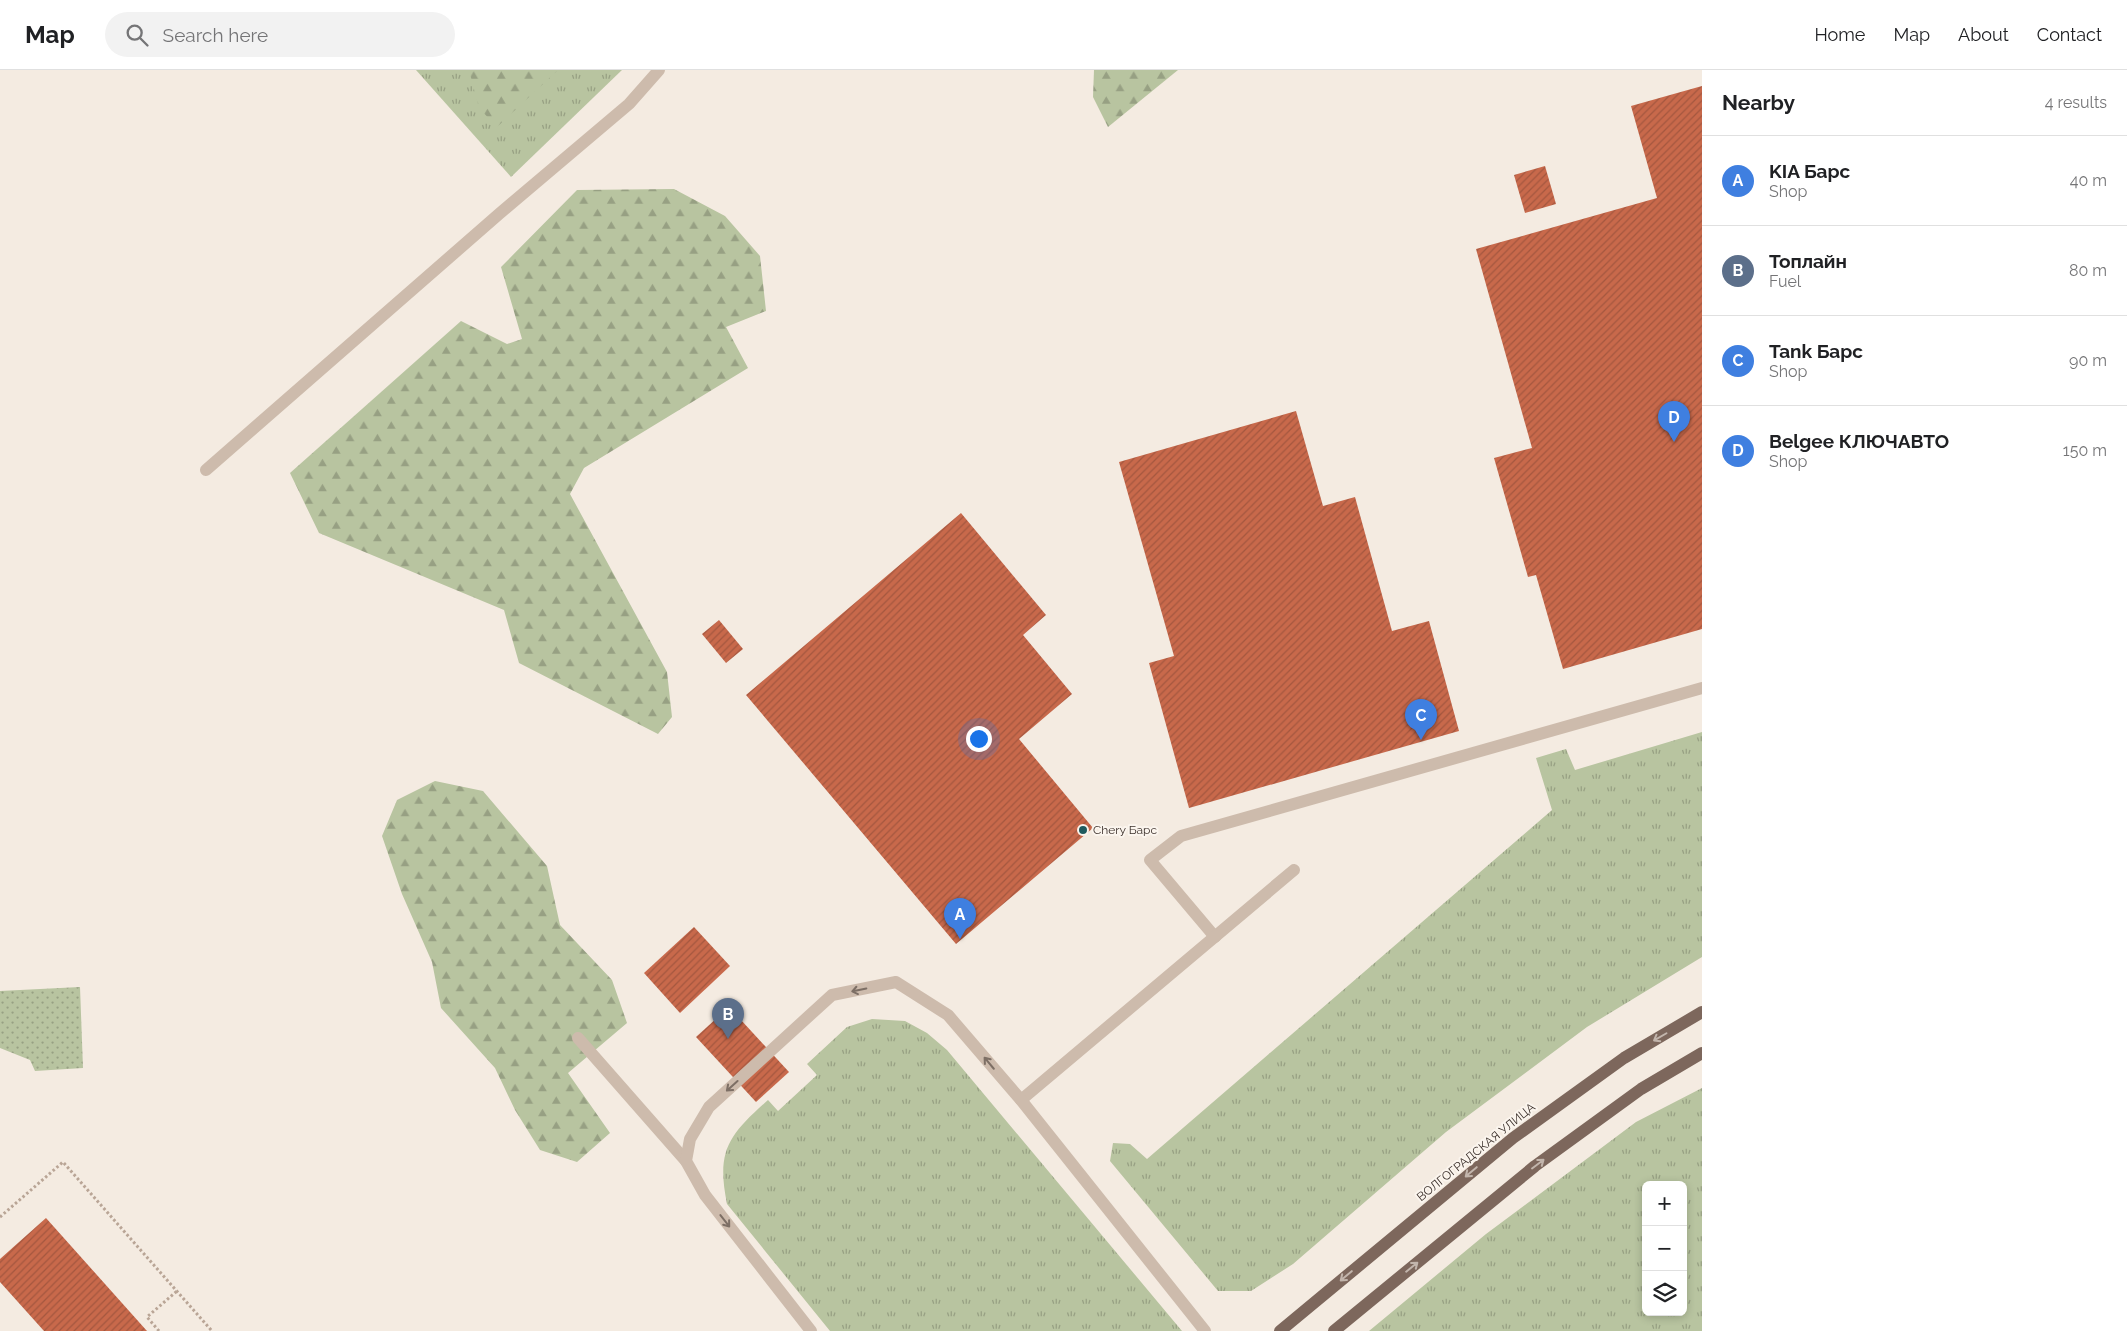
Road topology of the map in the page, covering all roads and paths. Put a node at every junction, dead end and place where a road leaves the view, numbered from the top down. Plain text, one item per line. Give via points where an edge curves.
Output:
1 (659, 70) edge
2 (206, 470) dead end
3 (1702, 688) edge
4 (1294, 870) dead end
5 (1215, 937) junction
6 (1702, 1012) edge
7 (578, 1038) dead end
8 (1702, 1054) edge
9 (1021, 1100) junction
10 (686, 1161) junction
11 (0, 1217) edge
12 (177, 1291) junction
13 (159, 1331) edge
14 (212, 1331) edge
15 (811, 1331) edge
16 (1205, 1331) edge
17 (1280, 1331) edge
18 (1334, 1331) edge

1 - 2 street via 630,104
3 - 5 street via 1181,836 1150,860
4 - 5 street
5 - 9 street
6 -> 17 main road, ВОЛГОГРАДСКАЯ УЛИЦА via 1624,1058 1513,1138
7 - 10 street
18 -> 8 main road via 1535,1166 1641,1089
9 -> 10 street via 948,1015 896,982 832,995 709,1107 690,1139
9 - 16 street
10 -> 15 street via 705,1195
11 - 12 path via 63,1162
12 - 13 path via 147,1317
12 - 14 path

